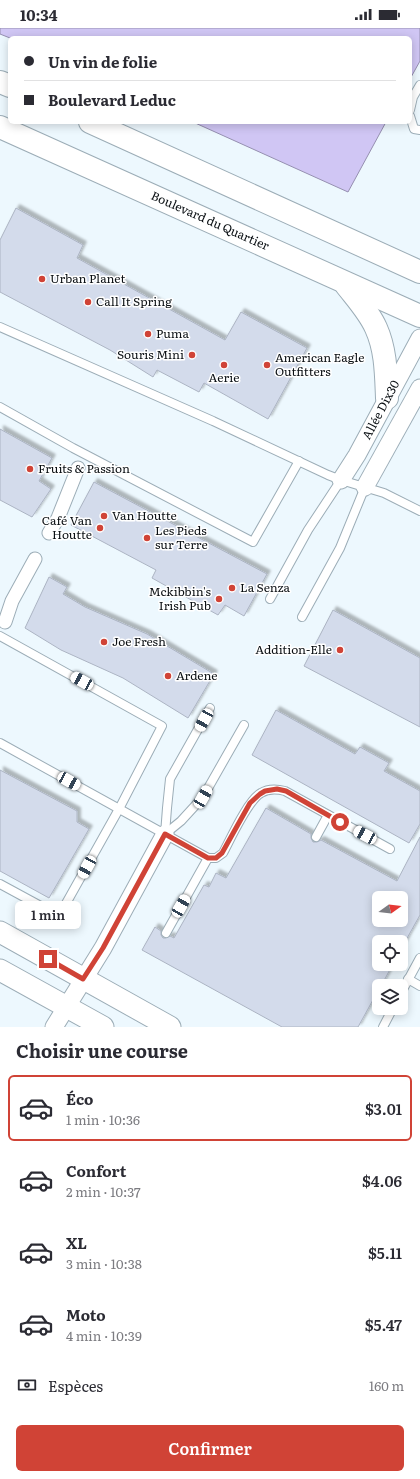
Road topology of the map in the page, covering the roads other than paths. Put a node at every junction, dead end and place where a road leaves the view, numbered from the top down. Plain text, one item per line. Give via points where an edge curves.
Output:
1 (420, 85) edge
2 (412, 101) edge
3 (412, 122) edge
4 (94, 124) edge
5 (0, 126) edge
6 (420, 130) edge
7 (420, 272) edge
8 (344, 282) junction
9 (420, 316) edge
10 (0, 327) edge
11 (420, 338) edge
12 (420, 388) edge
13 (387, 398) junction
14 (415, 405) edge
15 (0, 407) edge
16 (299, 461) junction
17 (78, 468) dead end
18 (341, 480) junction
19 (365, 487) junction
20 (420, 511) edge
21 (49, 533) dead end
22 (35, 559) dead end
23 (270, 599) dead end
24 (302, 617) dead end
25 (5, 622) dead end
26 (0, 636) edge
27 (210, 708) dead end
28 (244, 725) dead end
29 (0, 743) edge
30 (119, 809) junction
31 (328, 815) junction
32 (165, 834) junction
33 (316, 837) dead end
34 (390, 849) dead end
35 (208, 858) junction
36 (0, 884) edge
37 (0, 932) edge
38 (166, 933) dead end
39 (420, 958) edge
40 (0, 970) edge
41 (83, 979) junction
42 (408, 979) joint
43 (420, 986) edge
44 (66, 1007) junction
45 (389, 1015) edge
46 (54, 1027) edge
47 (103, 1027) edge
48 (170, 1027) edge
49 (383, 1027) edge

1 - 2 lane
3 - 6 lane via 414,128
4 - 7 main road
5 - 8 main road, Boulevard du Quartier
8 - 9 main road, Boulevard du Quartier
8 - 13 main road via 370,317 378,333 385,359
10 - 16 lane
11 - 13 street, Allée Dix30
12 - 14 street, Allée Dix30
13 - 18 street, Allée Dix30
14 - 19 street, Allée Dix30
15 - 16 lane via 67,445 254,542
16 - 18 lane
17 - 21 street via 58,518
18 - 19 lane
18 - 23 lane via 308,530
19 - 20 lane via 384,493
19 - 24 lane via 340,548
22 - 25 street via 12,601
26 - 30 lane via 162,726
27 - 32 lane via 170,779
28 - 32 lane via 203,797
29 - 30 lane
30 - 32 lane
30 - 36 lane via 59,916
31 - 33 lane
31 - 34 lane
31 - 35 lane via 286,791 265,791 250,803 222,853 216,858
32 - 35 lane
32 - 41 street via 103,948
35 - 38 lane
37 - 41 street
39 - 42 lane
40 - 44 street
41 - 44 street
41 - 48 street
42 - 43 lane
44 - 46 street
44 - 47 street
45 - 49 lane

